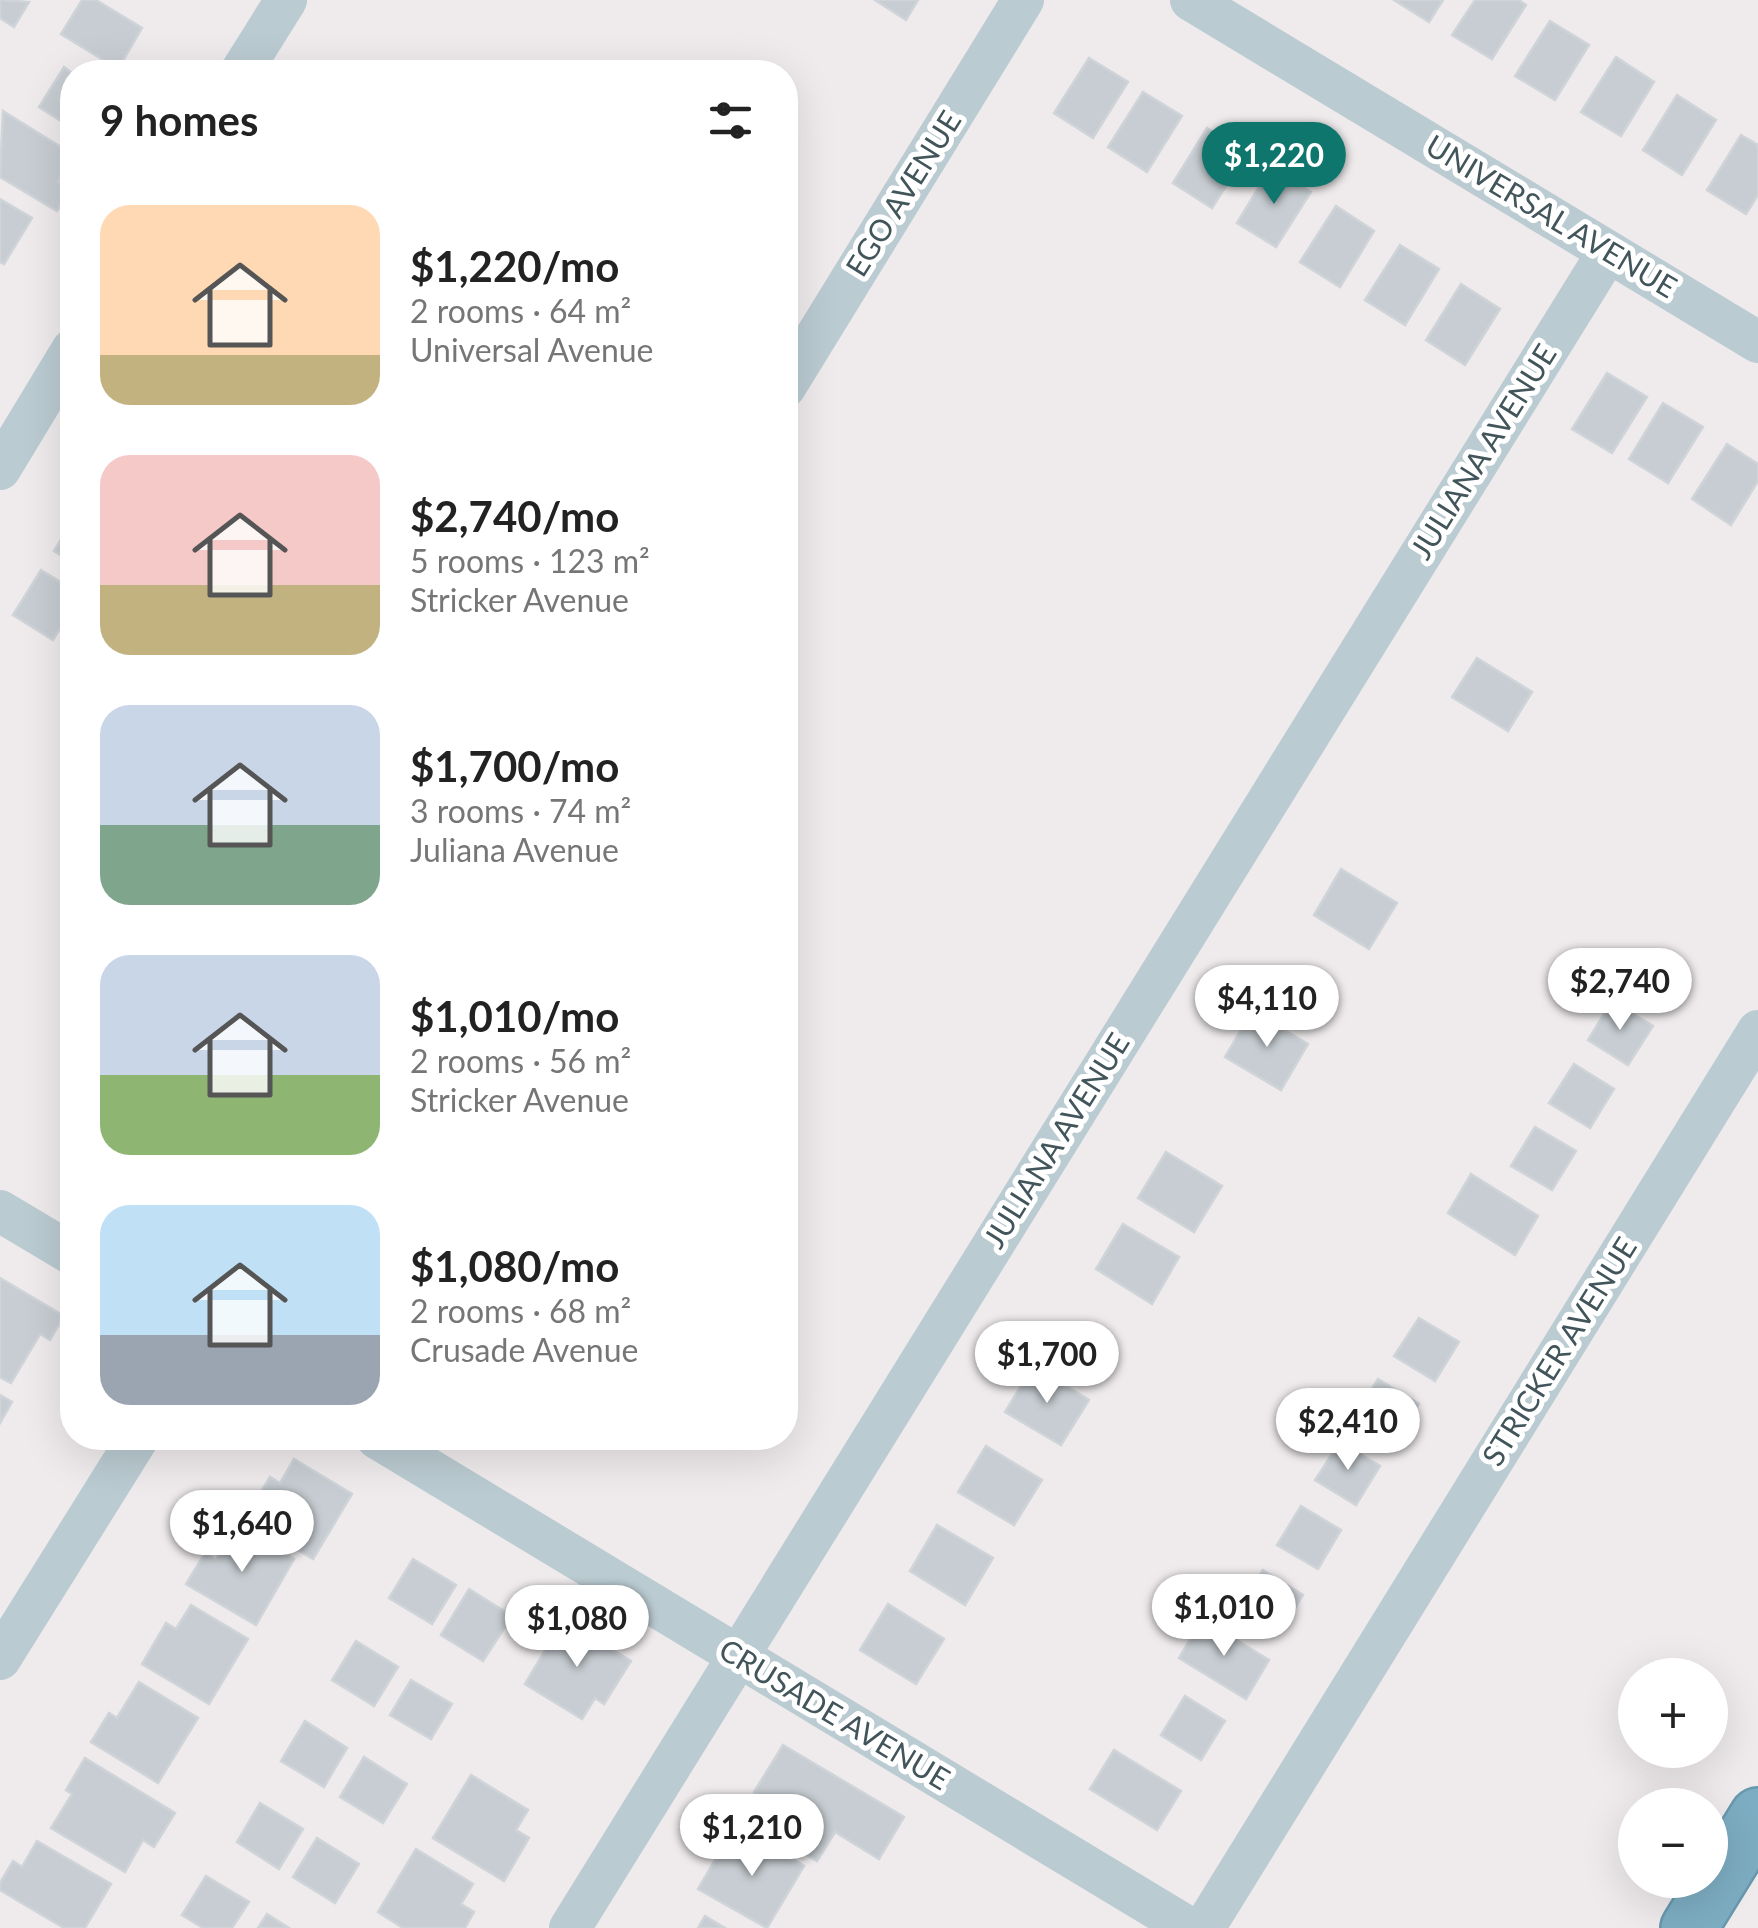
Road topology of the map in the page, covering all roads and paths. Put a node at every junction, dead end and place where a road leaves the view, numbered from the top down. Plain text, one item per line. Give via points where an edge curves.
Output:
1 (286, 0) edge
2 (1023, 0) edge
3 (1190, 0) edge
4 (249, 60) edge
5 (1608, 252) junction
6 (1758, 342) edge
7 (798, 366) edge
8 (60, 370) edge
9 (0, 469) edge
10 (1758, 1031) edge
11 (0, 1211) edge
12 (60, 1247) edge
13 (131, 1450) edge
14 (398, 1450) edge
15 (737, 1656) junction
16 (0, 1659) edge
17 (1758, 1816) edge
18 (570, 1928) edge
19 (1189, 1928) edge
20 (1204, 1928) edge
21 (1689, 1928) edge

1 - 4 street
2 - 7 street, EGO AVENUE
3 - 5 street, UNIVERSAL AVENUE
5 - 6 street, UNIVERSAL AVENUE
5 - 15 street, JULIANA AVENUE
8 - 9 street
10 - 20 street, STRICKER AVENUE
11 - 12 street
13 - 16 street
14 - 15 street, CRUSADE AVENUE
15 - 18 street, JULIANA AVENUE
15 - 19 street, CRUSADE AVENUE
17 - 21 highway

